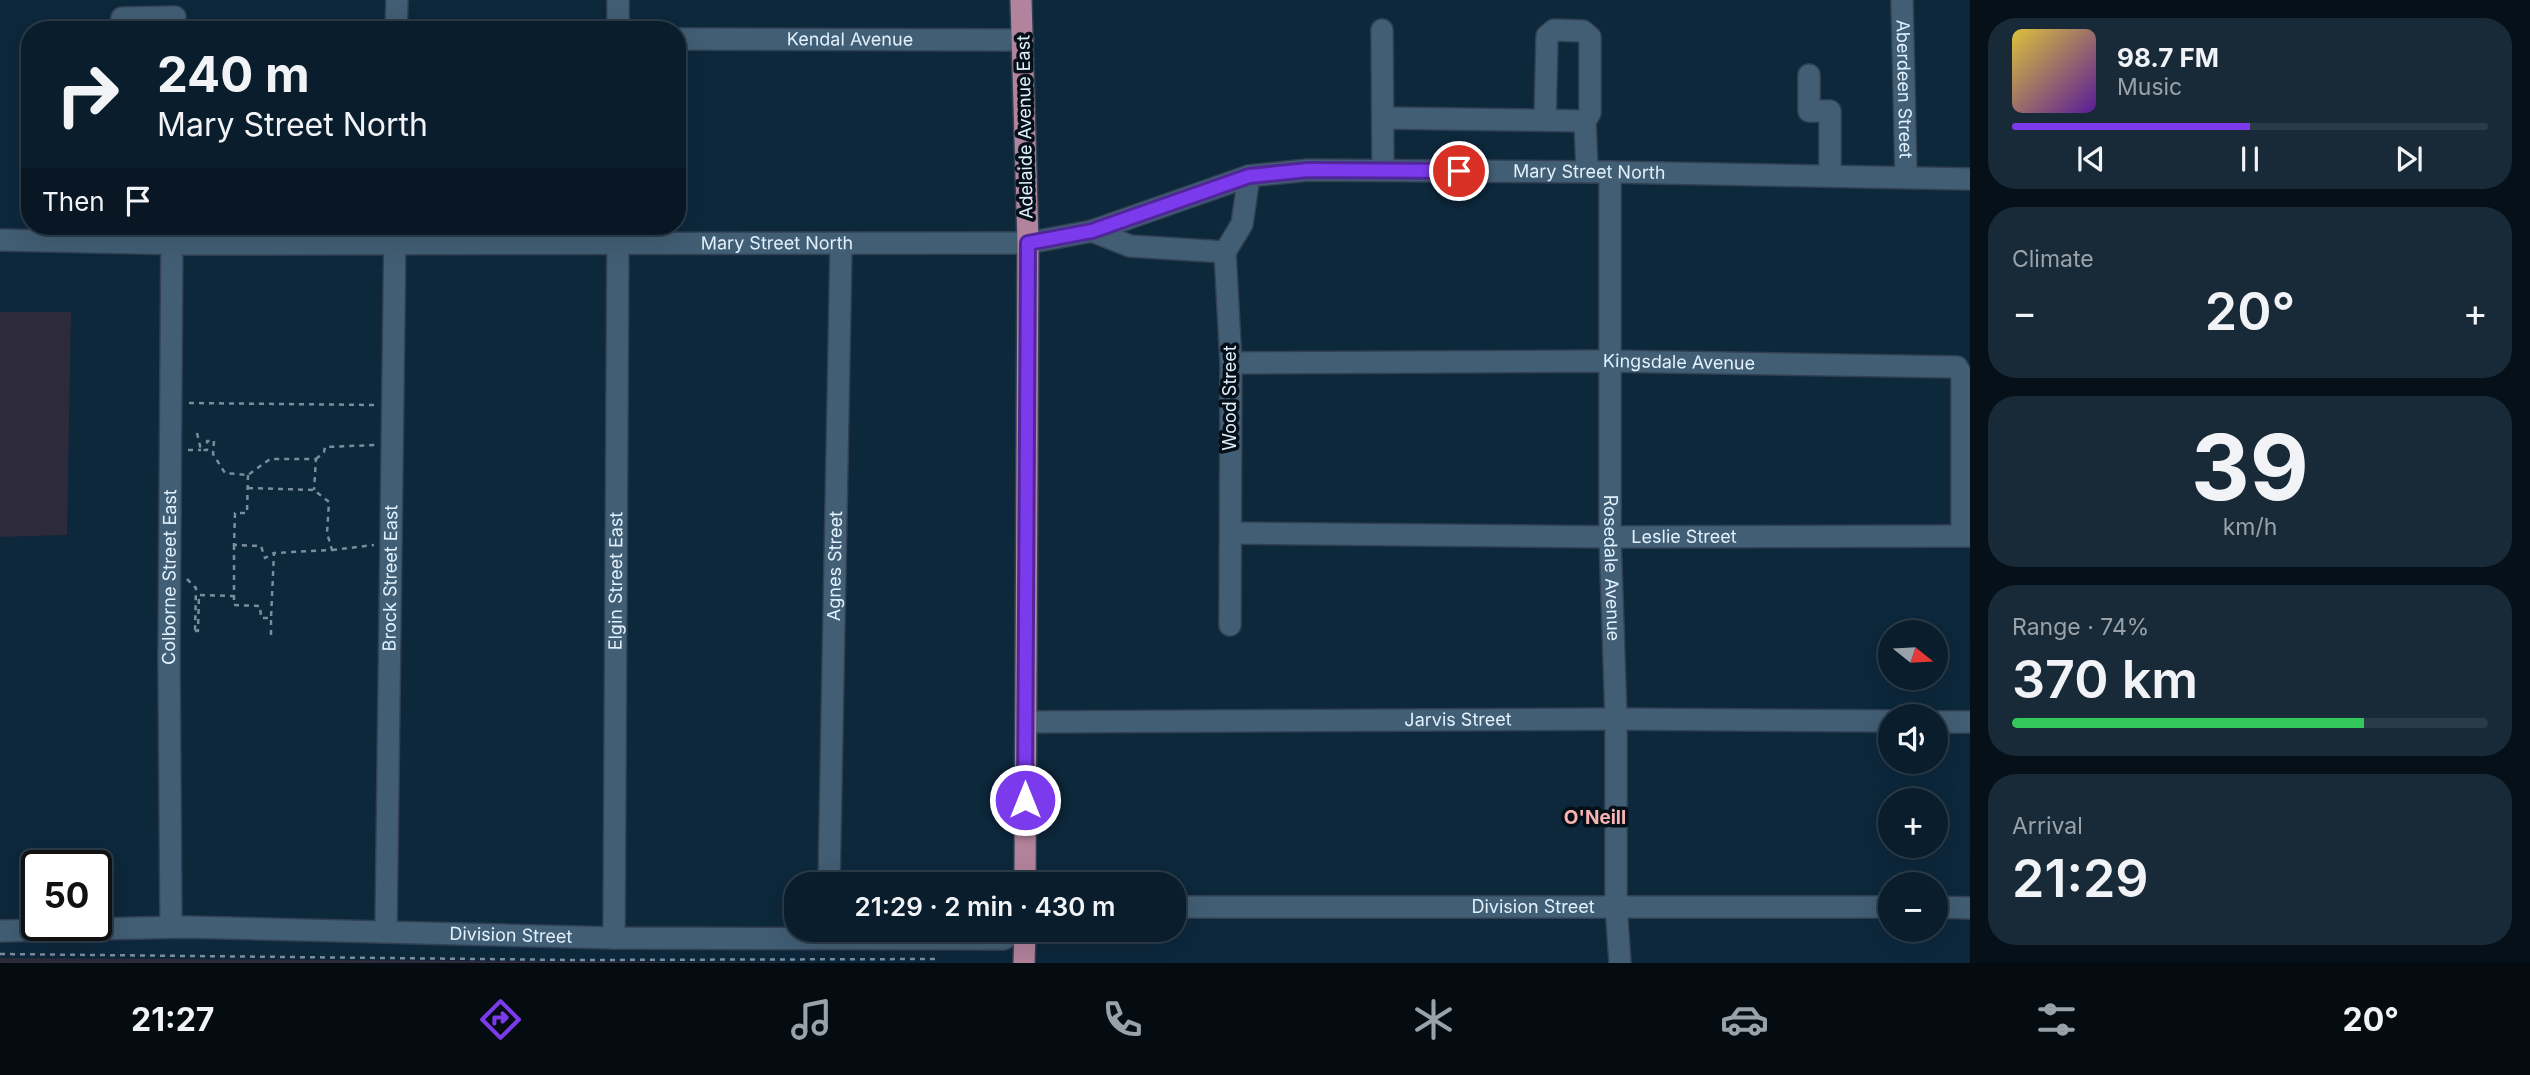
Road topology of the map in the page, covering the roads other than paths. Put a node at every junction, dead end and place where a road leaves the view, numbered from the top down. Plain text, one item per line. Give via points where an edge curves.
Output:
1 (397, 0) edge
2 (618, 0) edge
3 (1021, 0) edge
4 (1902, 0) edge
5 (175, 16) edge
6 (122, 21) edge
7 (396, 21) edge
8 (618, 21) edge
9 (1382, 30) dead end
10 (686, 39) edge
11 (1023, 40) junction
12 (1809, 75) dead end
13 (1383, 118) junction
14 (1545, 120) junction
15 (1585, 121) junction
16 (1383, 170) junction
17 (1587, 172) junction
18 (1610, 172) junction
19 (1830, 175) junction
20 (1249, 176) junction
21 (1906, 177) junction
22 (1970, 179) edge
23 (1092, 231) junction
24 (172, 235) edge
25 (395, 235) edge
26 (618, 235) edge
27 (637, 235) edge
28 (0, 240) edge
29 (1028, 243) junction
30 (841, 246) junction
31 (1225, 252) junction
32 (1609, 361) junction
33 (1231, 363) junction
34 (1231, 533) junction
35 (1966, 536) edge
36 (1610, 537) junction
37 (1230, 625) dead end
38 (1616, 719) junction
39 (1878, 721) edge
40 (1026, 722) junction
41 (1948, 722) edge
42 (1970, 722) edge
43 (830, 872) edge
44 (1025, 872) edge
45 (1616, 905) junction
46 (1186, 906) edge
47 (1878, 907) edge
48 (1948, 907) edge
49 (1970, 908) edge
50 (171, 927) junction
51 (386, 930) junction
52 (0, 931) edge
53 (784, 935) edge
54 (614, 938) junction
55 (1023, 942) edge
56 (1024, 963) edge
57 (1620, 963) edge

1 - 7 street
2 - 8 street
3 - 11 main road, Adelaide Avenue East
4 - 21 street, Aberdeen Street
5 - 6 street
9 - 13 street
10 - 11 street, Kendal Avenue
11 - 29 main road, Adelaide Avenue East
12 - 19 street via 1809,111 1830,111
13 - 14 street
13 - 16 street
14 - 15 street
14 - 15 street via 1547,36 1554,30 1573,30 1590,37 1590,113
15 - 17 street
16 - 17 street, Mary Street North
16 - 20 street, Mary Street North
17 - 18 street, Mary Street North
18 - 19 street, Mary Street North
18 - 32 street, Rosedale Avenue
19 - 21 street, Mary Street North
20 - 23 street, Mary Street North
20 - 31 street via 1242,224
21 - 22 street, Mary Street North
23 - 29 street, Mary Street North
23 - 31 street via 1130,246
24 - 25 street, Mary Street North
24 - 28 street, Mary Street North
24 - 50 street, Colborne Street East
25 - 51 street, Brock Street East
26 - 54 street, Elgin Street East
27 - 30 street, Mary Street North
29 - 30 street, Mary Street North
29 - 40 main road, Adelaide Avenue East
30 - 43 street, Agnes Street
31 - 33 street, Wood Street
32 - 33 street, Kingsdale Avenue
32 - 35 street, Kingsdale Avenue via 1958,367 1962,376
32 - 36 street, Rosedale Avenue
33 - 34 street, Wood Street
34 - 36 street, Leslie Street
34 - 37 street, Wood Street
35 - 36 street, Leslie Street
36 - 38 street, Rosedale Avenue
38 - 39 street, Jarvis Street
38 - 40 street, Jarvis Street
38 - 45 street, Rosedale Avenue
40 - 44 main road, Adelaide Avenue East
41 - 42 street
45 - 46 street, Division Street
45 - 47 street, Division Street
45 - 57 street, Rosedale Avenue
48 - 49 street
50 - 51 street, Division Street
50 - 52 street, Division Street
51 - 54 street, Division Street
53 - 54 street, Division Street
55 - 56 main road

